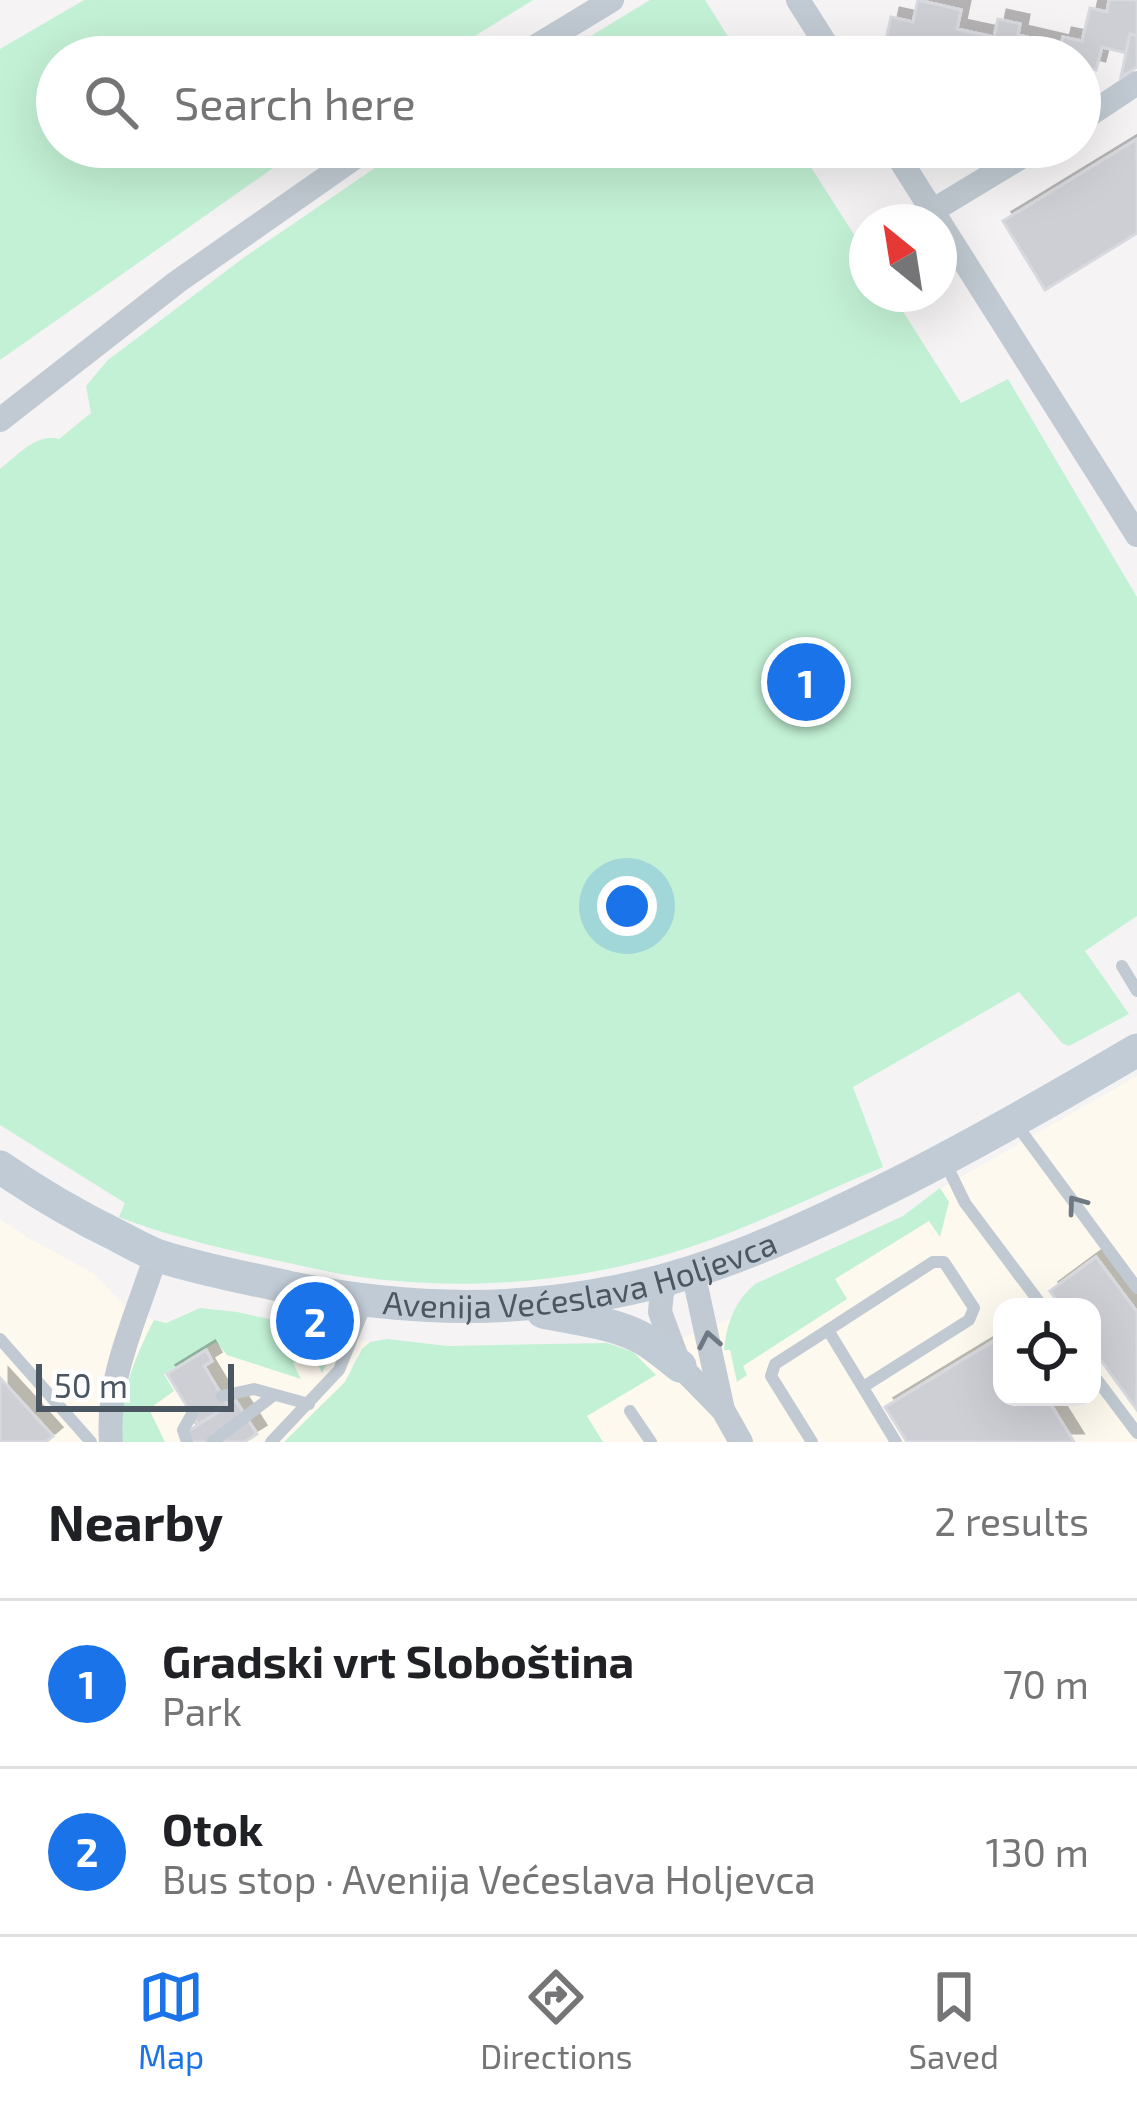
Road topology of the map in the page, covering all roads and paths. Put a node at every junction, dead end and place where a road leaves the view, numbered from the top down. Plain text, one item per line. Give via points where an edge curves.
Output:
1 (612, 0) edge
2 (798, 0) edge
3 (553, 36) edge
4 (821, 36) edge
5 (1137, 83) edge
6 (1101, 107) edge
7 (340, 168) edge
8 (905, 168) edge
9 (1003, 168) edge
10 (928, 204) edge
11 (944, 204) edge
12 (957, 248) edge
13 (0, 420) edge
14 (1127, 498) edge
15 (1137, 535) edge
16 (1122, 966) dead end
17 (1137, 991) edge
18 (1137, 1050) edge
19 (1014, 1121) junction
20 (944, 1160) junction
21 (0, 1167) edge
22 (156, 1255) junction
23 (682, 1275) junction
24 (1137, 1288) edge
25 (1036, 1298) edge
26 (367, 1301) junction
27 (506, 1305) junction
28 (828, 1330) junction
29 (0, 1339) edge
30 (680, 1366) junction
31 (1101, 1385) edge
32 (862, 1388) junction
33 (222, 1396) dead end
34 (274, 1396) junction
35 (309, 1405) junction
36 (723, 1410) junction
37 (630, 1411) dead end
38 (192, 1414) dead end
39 (1137, 1433) edge
40 (91, 1442) edge
41 (111, 1442) edge
42 (187, 1442) edge
43 (212, 1442) edge
44 (271, 1442) edge
45 (651, 1442) edge
46 (741, 1442) edge
47 (812, 1442) edge
48 (896, 1442) edge

1 - 3 street
2 - 4 street
5 - 6 street
7 - 13 street
8 - 10 street
9 - 11 street
12 - 14 street
14 - 15 street
16 - 17 lane
18 - 19 street, Avenija Većeslava Holjevca
19 - 20 street, Avenija Većeslava Holjevca
24 -> 19 lane
20 - 23 street, Avenija Većeslava Holjevca via 812,1226
20 - 25 lane via 965,1203
21 - 22 street, Avenija Većeslava Holjevca
22 - 26 street, Avenija Većeslava Holjevca
22 - 41 street via 111,1398
23 - 27 street, Avenija Većeslava Holjevca
23 - 30 street via 662,1292 660,1312
36 -> 23 street
26 - 27 street, Avenija Većeslava Holjevca
26 - 35 lane via 339,1370
27 - 30 street via 629,1332
28 - 32 lane
28 - 32 lane via 932,1262 944,1262 974,1308 969,1320
28 - 47 lane via 775,1364 771,1376
29 - 40 lane
30 - 36 street
31 - 39 lane
32 - 48 lane
33 - 34 lane via 254,1388
34 - 35 lane
34 - 43 lane
35 - 44 lane
36 - 46 street
37 - 45 lane
38 - 42 lane via 183,1430

